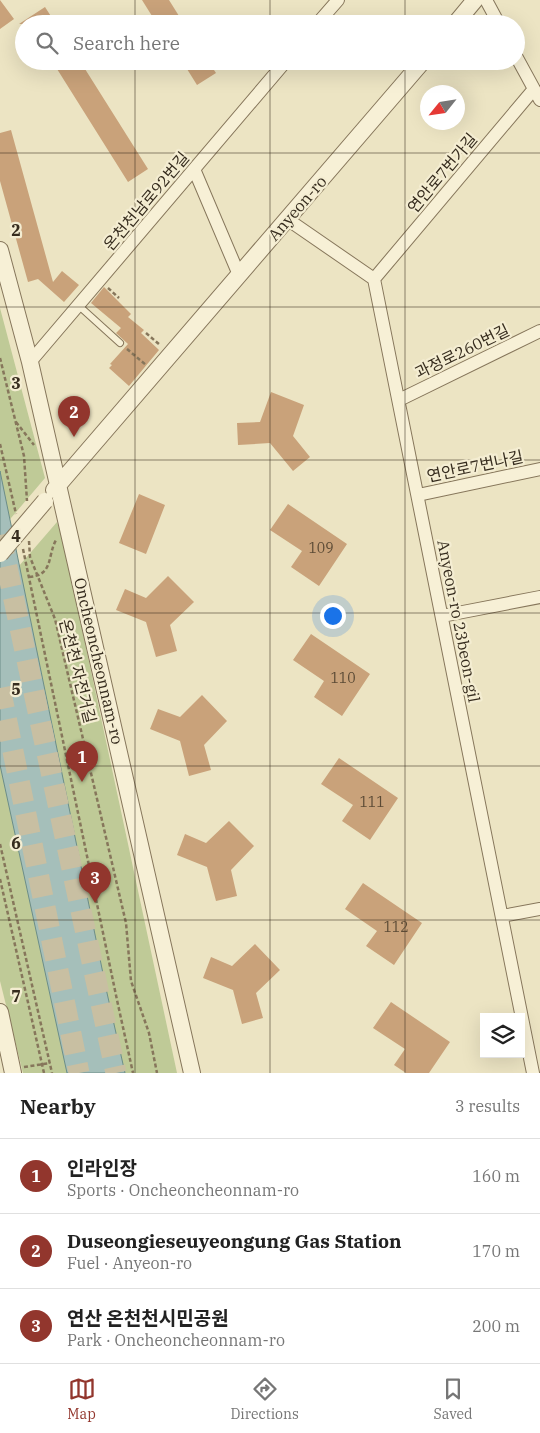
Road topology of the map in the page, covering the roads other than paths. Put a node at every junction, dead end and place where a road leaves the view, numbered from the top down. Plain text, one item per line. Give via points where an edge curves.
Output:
1 (338, 0) edge
2 (475, 0) edge
3 (486, 0) edge
4 (326, 15) edge
5 (462, 15) edge
6 (494, 15) edge
7 (278, 70) edge
8 (414, 70) edge
9 (524, 70) edge
10 (537, 94) edge
11 (194, 170) junction
12 (287, 220) junction
13 (0, 250) edge
14 (239, 275) junction
15 (374, 279) junction
16 (78, 306) junction
17 (540, 331) edge
18 (120, 343) road end
19 (30, 362) junction
20 (399, 400) junction
21 (540, 469) edge
22 (59, 484) junction
23 (418, 495) junction
24 (0, 554) edge
25 (540, 596) edge
26 (442, 616) junction
27 (540, 909) edge
28 (502, 916) junction
29 (0, 1012) edge
30 (12, 1071) edge
31 (192, 1073) edge
32 (533, 1073) edge

1 - 4 street
2 - 5 street
3 - 6 street
7 - 11 street, 온천천남로92번길
8 - 12 street, Anyeon-ro
9 - 10 street
10 - 15 street, 연안로7번가길
11 - 14 street
11 - 16 street, 온천천남로92번길
12 - 14 street, Anyeon-ro
12 - 15 street
13 - 19 street, Oncheoncheonnam-ro
14 - 22 street, Anyeon-ro
15 - 20 street, Anyeon-ro 23beon-gil
16 - 18 lane
16 - 19 street, 온천천남로92번길
17 - 20 street, 과정로260번길
19 - 22 street, Oncheoncheonnam-ro
20 - 23 street, Anyeon-ro 23beon-gil
21 - 23 street, 연안로7번나길
22 - 24 street, Anyeon-ro, bridge
22 - 31 street, Oncheoncheonnam-ro
23 - 26 street, Anyeon-ro 23beon-gil
25 - 26 street
26 - 28 street, Anyeon-ro 23beon-gil
27 - 28 street
28 - 32 street, Anyeon-ro 23beon-gil
29 - 30 street

